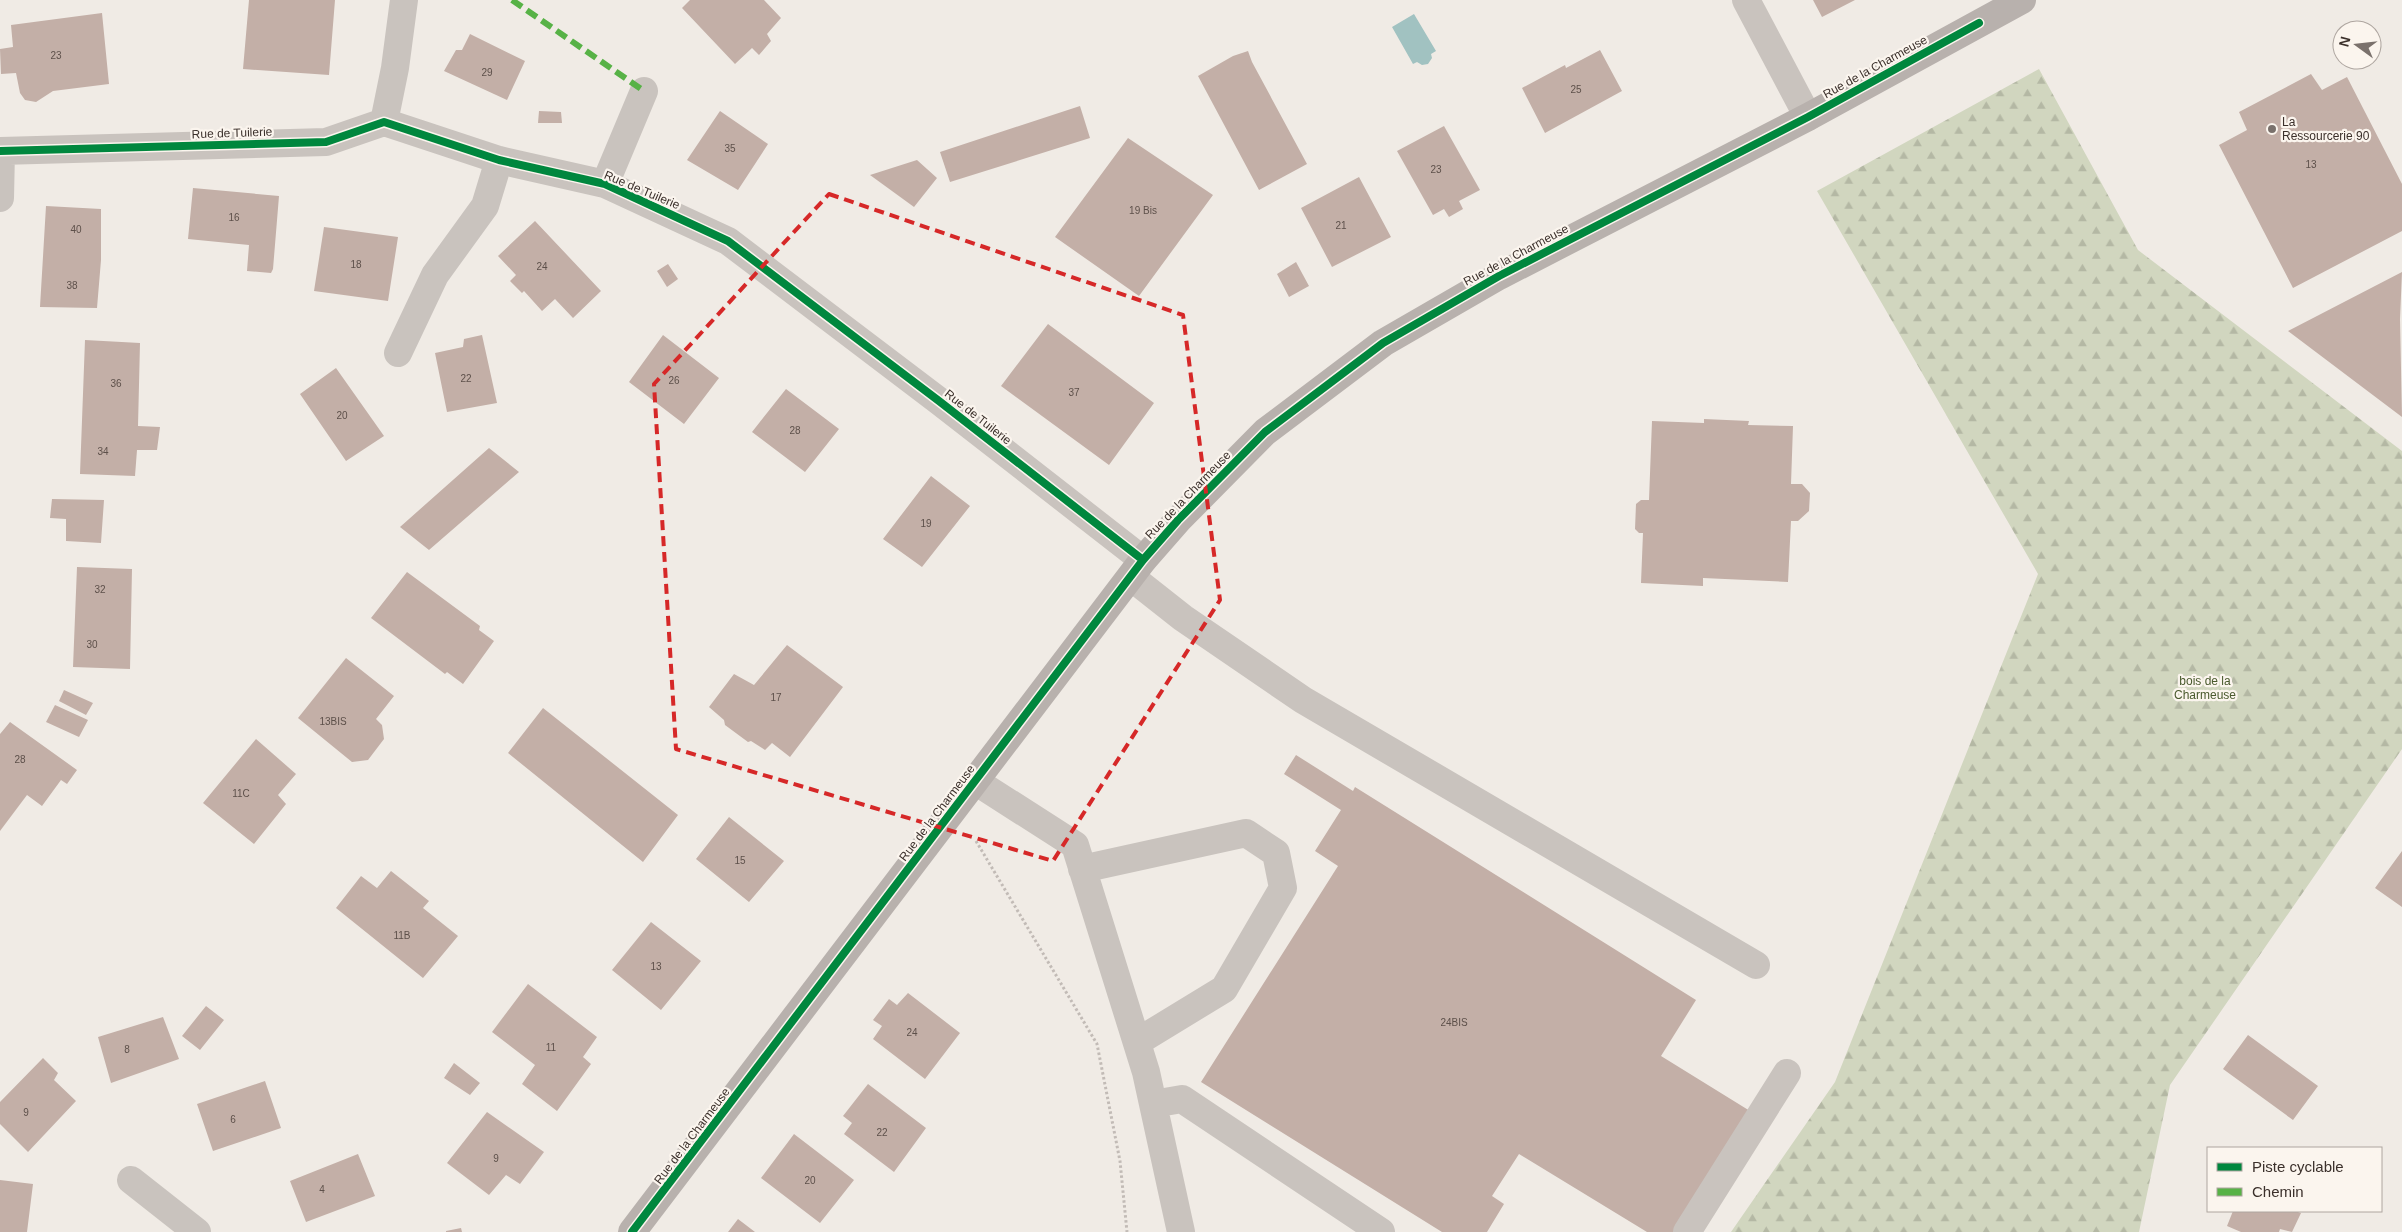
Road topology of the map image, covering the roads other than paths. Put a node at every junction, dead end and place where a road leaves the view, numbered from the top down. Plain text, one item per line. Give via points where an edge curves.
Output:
1 (404, 0) edge
2 (1746, 0) edge
3 (2022, 0) edge
4 (644, 91) dead end
5 (1808, 117) junction
6 (384, 122) junction
7 (0, 151) edge
8 (500, 160) junction
9 (606, 184) junction
10 (0, 198) edge
11 (398, 353) dead end
12 (1137, 568) junction
13 (975, 781) junction
14 (1082, 869) junction
15 (1756, 965) dead end
16 (1137, 1042) junction
17 (1787, 1073) dead end
18 (1153, 1104) junction
19 (131, 1180) dead end
20 (198, 1232) edge
21 (632, 1232) edge
22 (1181, 1232) edge
23 (1381, 1232) edge
24 (1687, 1232) edge

1 - 6 street
2 - 5 street
3 - 5 main road, Rue de la Charmeuse
4 - 9 street
5 - 12 main road, Rue de la Charmeuse via 1499,276 1383,343 1265,432 1178,520
6 - 7 street, Rue de Tuilerie via 326,142
6 - 8 street, Rue de Tuilerie
7 - 10 street
8 - 9 street, Rue de Tuilerie
8 - 11 street via 485,206 435,275
9 - 12 street, Rue de Tuilerie via 728,241 931,395
12 - 13 main road, Rue de la Charmeuse
12 - 15 street, Rue de Tuilerie via 1183,618 1303,700
13 - 14 street via 1075,845
13 - 21 main road, Rue de la Charmeuse
14 - 16 street
14 - 16 street via 1246,833 1276,853 1283,888 1224,989
16 - 18 street
17 - 24 street
18 - 22 street
18 - 23 street via 1182,1099
19 - 20 street

